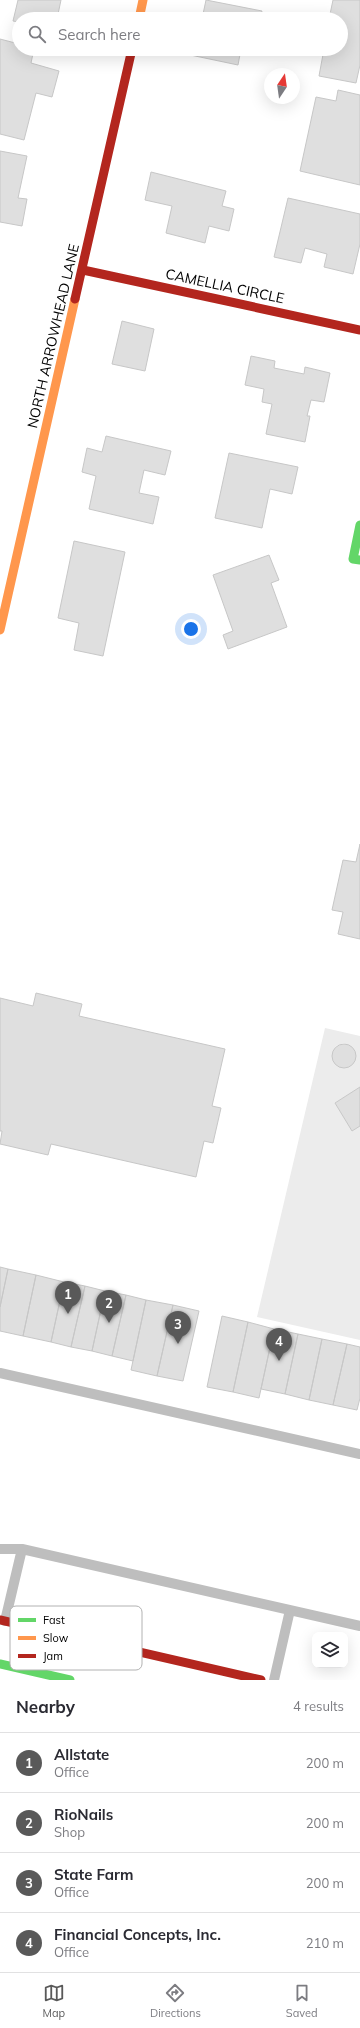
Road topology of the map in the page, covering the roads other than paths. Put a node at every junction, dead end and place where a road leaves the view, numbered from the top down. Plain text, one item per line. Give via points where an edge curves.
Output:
1 (143, 0) edge
2 (140, 12) edge
3 (130, 56) edge
4 (83, 270) junction
5 (360, 330) edge
6 (360, 525) edge
7 (356, 559) edge
8 (0, 630) edge
9 (0, 1373) edge
10 (360, 1454) edge
11 (0, 1549) edge
12 (22, 1549) junction
13 (290, 1610) junction
14 (3, 1621) edge
15 (360, 1626) edge
16 (142, 1653) edge
17 (0, 1664) edge
18 (10, 1666) edge
19 (26, 1670) edge
20 (70, 1680) edge
21 (261, 1680) edge
22 (274, 1680) edge

1 - 2 street
3 - 4 street, NORTH ARROWHEAD LANE
4 - 5 street, CAMELLIA CIRCLE
4 - 8 street, NORTH ARROWHEAD LANE
6 - 7 street
9 - 10 lane
11 - 12 lane
12 - 13 lane
12 - 14 lane
13 - 15 lane
13 - 22 lane
16 - 21 street
17 - 18 street
19 - 20 street

